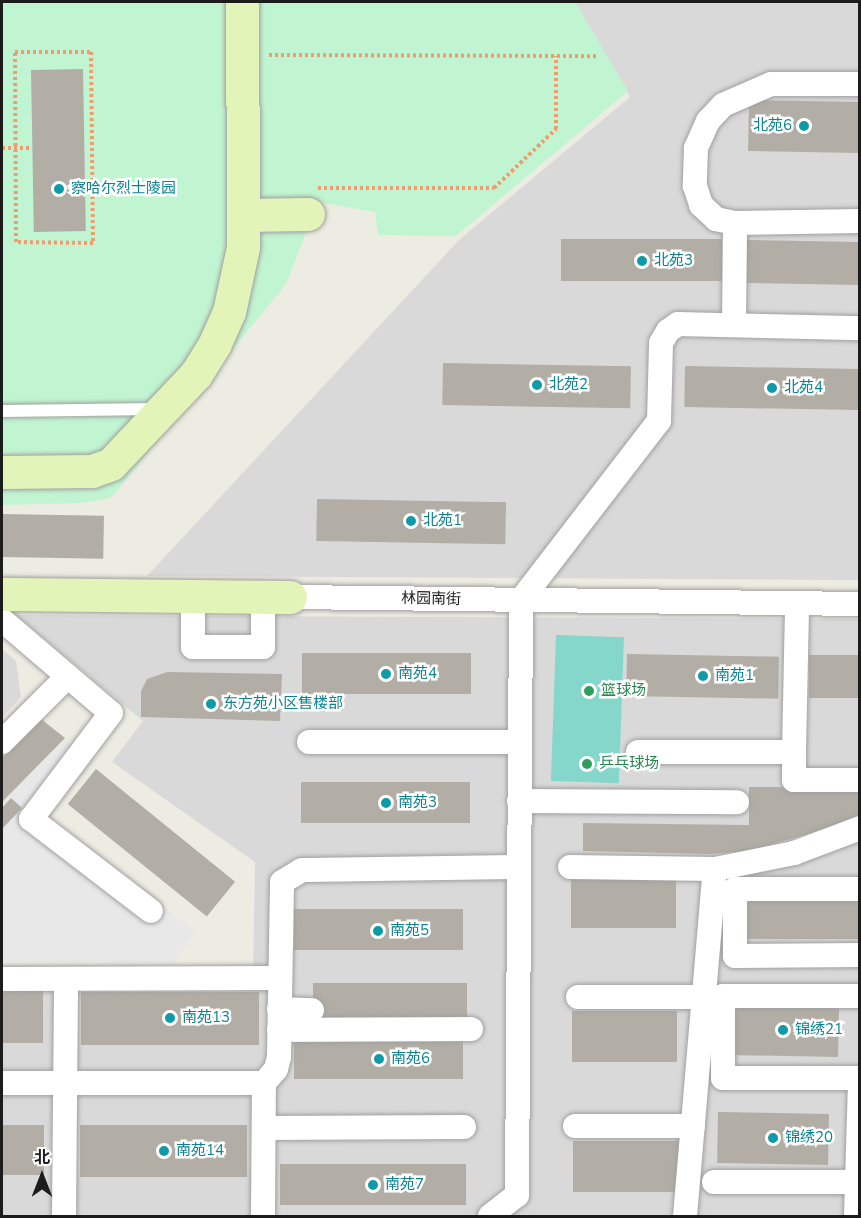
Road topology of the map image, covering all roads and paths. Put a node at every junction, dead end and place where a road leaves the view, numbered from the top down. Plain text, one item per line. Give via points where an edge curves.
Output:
1 (242, 2) edge
2 (242, 55) junction
3 (556, 56) junction
4 (598, 56) dead end
5 (860, 84) edge
6 (2, 148) edge
7 (15, 148) junction
8 (32, 148) dead end
9 (308, 214) joint
10 (243, 215) junction
11 (860, 221) edge
12 (735, 223) junction
13 (734, 325) junction
14 (860, 328) edge
15 (164, 409) junction
16 (2, 411) edge
17 (2, 472) edge
18 (2, 594) edge
19 (193, 597) junction
20 (276, 597) junction
21 (521, 600) junction
22 (797, 603) junction
23 (860, 604) edge
24 (2, 620) edge
25 (68, 676) junction
26 (2, 742) edge
27 (309, 742) dead end
28 (520, 742) junction
29 (638, 752) dead end
30 (794, 752) junction
31 (860, 780) edge
32 (519, 801) junction
33 (737, 802) dead end
34 (860, 828) edge
35 (519, 867) junction
36 (570, 867) dead end
37 (714, 868) junction
38 (860, 889) edge
39 (151, 911) dead end
40 (860, 956) edge
41 (279, 978) junction
42 (2, 979) edge
43 (66, 979) junction
44 (860, 996) edge
45 (578, 997) dead end
46 (704, 997) junction
47 (312, 1010) dead end
48 (279, 1020) junction
49 (471, 1029) dead end
50 (860, 1080) edge
51 (2, 1083) edge
52 (66, 1083) junction
53 (264, 1083) junction
54 (859, 1111) edge
55 (575, 1126) dead end
56 (693, 1126) junction
57 (464, 1127) dead end
58 (264, 1128) junction
59 (714, 1182) dead end
60 (858, 1182) edge
61 (519, 1206) edge
62 (64, 1216) edge
63 (263, 1216) edge
64 (490, 1216) edge
65 (685, 1216) edge
66 (856, 1216) edge

1 - 2 street
2 - 3 path
2 - 10 street
3 - 4 path
3 - 9 path via 556,129 494,189 310,189
5 - 12 street via 771,84 723,105 708,121 696,148 695,186 701,205 716,219
6 - 7 path
7 - 7 path via 16,242 93,243 91,52 15,52
7 - 8 path
9 - 10 street
10 - 15 street via 240,267 229,312 196,374
11 - 12 street
12 - 13 street
13 - 14 street
13 - 21 street via 678,324 668,331 661,343 659,421
15 - 16 lane
15 - 17 street via 111,464 92,471
18 - 19 street, 林园南街
19 - 20 street, 林园南街
19 - 20 street via 193,647 239,647 263,647
20 - 21 street, 林园南街
21 - 22 street, 林园南街
21 - 28 street
22 - 23 street, 林园南街
22 - 30 street
24 - 25 street
25 - 26 street
25 - 39 street via 111,713 31,819
27 - 28 street
28 - 32 street
29 - 30 street
30 - 31 street via 794,780
32 - 33 street
32 - 35 street
34 - 37 street via 794,853
35 - 41 street via 302,870 291,874 279,892
35 - 61 street
36 - 37 street
37 - 46 street
38 - 40 street via 735,889 735,956
41 - 43 street
41 - 48 street
42 - 43 street
43 - 52 street
44 - 50 street via 723,996 723,1078
45 - 46 street
46 - 56 street
47 - 48 street
48 - 49 street
48 - 53 street via 276,1069
50 - 54 street
51 - 52 street
52 - 53 street
52 - 62 street
53 - 58 street
54 - 60 street
55 - 56 street
56 - 65 street
57 - 58 street
58 - 63 street
59 - 60 street
60 - 66 street
61 - 64 street

